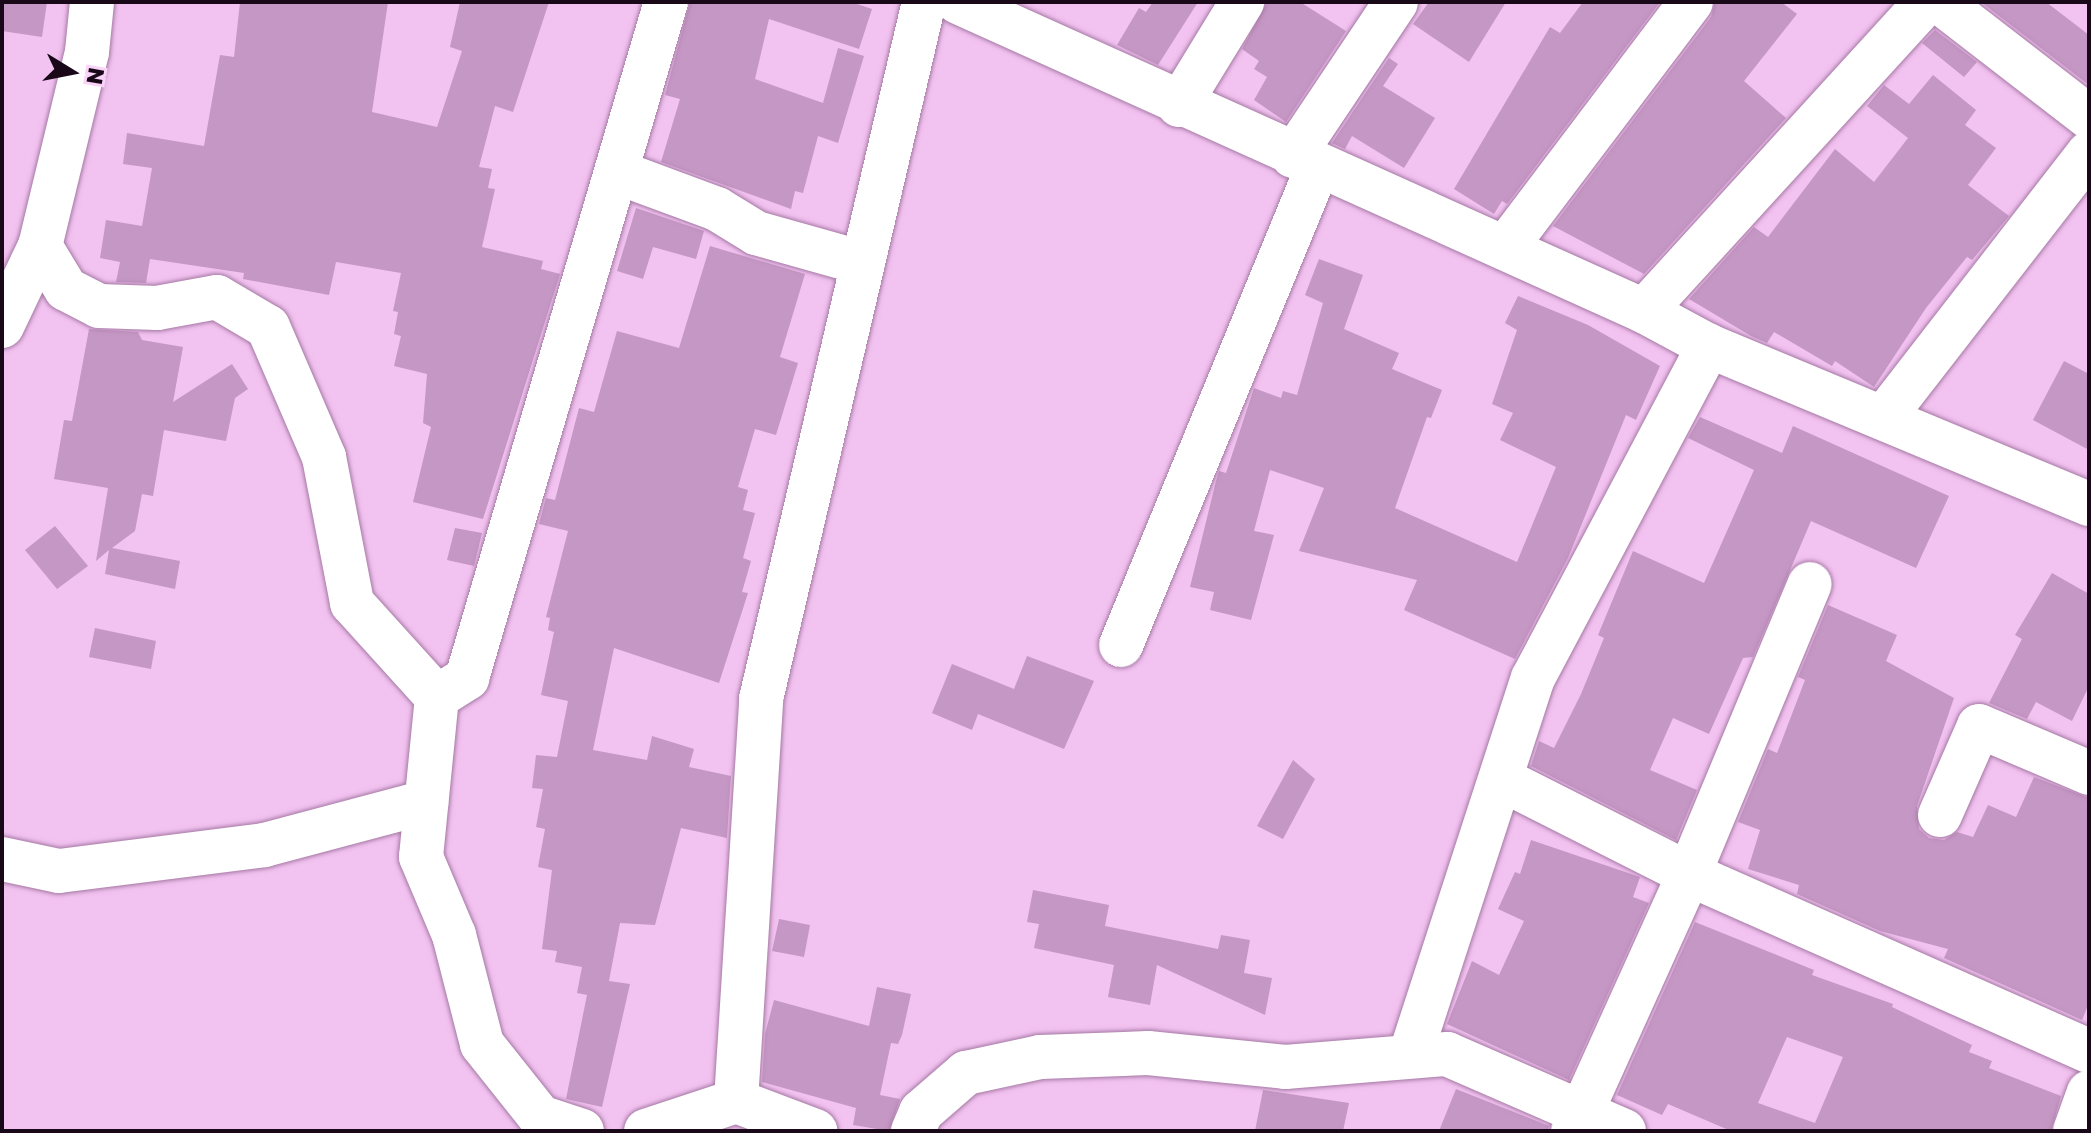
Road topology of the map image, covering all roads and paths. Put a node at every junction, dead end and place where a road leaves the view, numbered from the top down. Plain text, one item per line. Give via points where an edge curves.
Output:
1 (92, 2) edge
2 (666, 2) edge
3 (924, 2) edge
4 (958, 2) edge
5 (1242, 2) edge
6 (1396, 2) edge
7 (1691, 2) edge
8 (1926, 2) edge
9 (1940, 2) edge
10 (1179, 105) junction
11 (2089, 117) edge
12 (2089, 153) edge
13 (1306, 161) junction
14 (617, 172) junction
15 (40, 246) junction
16 (1505, 248) junction
17 (863, 263) junction
18 (1644, 311) junction
19 (2, 326) edge
20 (1709, 346) junction
21 (1884, 417) junction
22 (2089, 504) edge
23 (1810, 584) dead end
24 (1121, 645) dead end
25 (437, 697) junction
26 (2089, 773) edge
27 (1501, 779) junction
28 (426, 802) junction
29 (1940, 815) dead end
30 (2, 859) edge
31 (1689, 874) junction
32 (2089, 1051) edge
33 (1411, 1053) junction
34 (2089, 1092) edge
35 (736, 1101) junction
36 (1576, 1122) edge
37 (582, 1131) edge
38 (646, 1131) edge
39 (815, 1131) edge
40 (913, 1131) edge
41 (1624, 1131) edge
42 (2075, 1131) edge

1 - 15 street via 87,52
2 - 14 street
3 - 17 street
4 - 10 street
5 - 10 street
6 - 13 street
7 - 16 street
8 - 18 street
9 - 11 street
10 - 13 street
12 - 21 street
13 - 16 street
13 - 24 street
14 - 17 street via 717,209 756,233
14 - 25 street via 467,678
15 - 19 street
15 - 25 street via 66,289 99,306 157,308 217,297 268,327 324,457 352,603
16 - 18 street
17 - 35 street via 761,699
18 - 20 street
20 - 21 street
20 - 27 street via 1533,678
21 - 22 street
23 - 31 street
25 - 28 street
26 - 29 street via 1979,726
27 - 31 street
27 - 33 street
28 - 30 street via 264,845 59,871
28 - 37 street via 421,857 454,935 482,1044 540,1117
31 - 32 street
31 - 36 street
33 - 36 street via 1447,1054
33 - 40 street via 1285,1067 1148,1053 1040,1057 966,1073 921,1112
34 - 42 street
35 - 38 street
35 - 39 street
36 - 41 street

